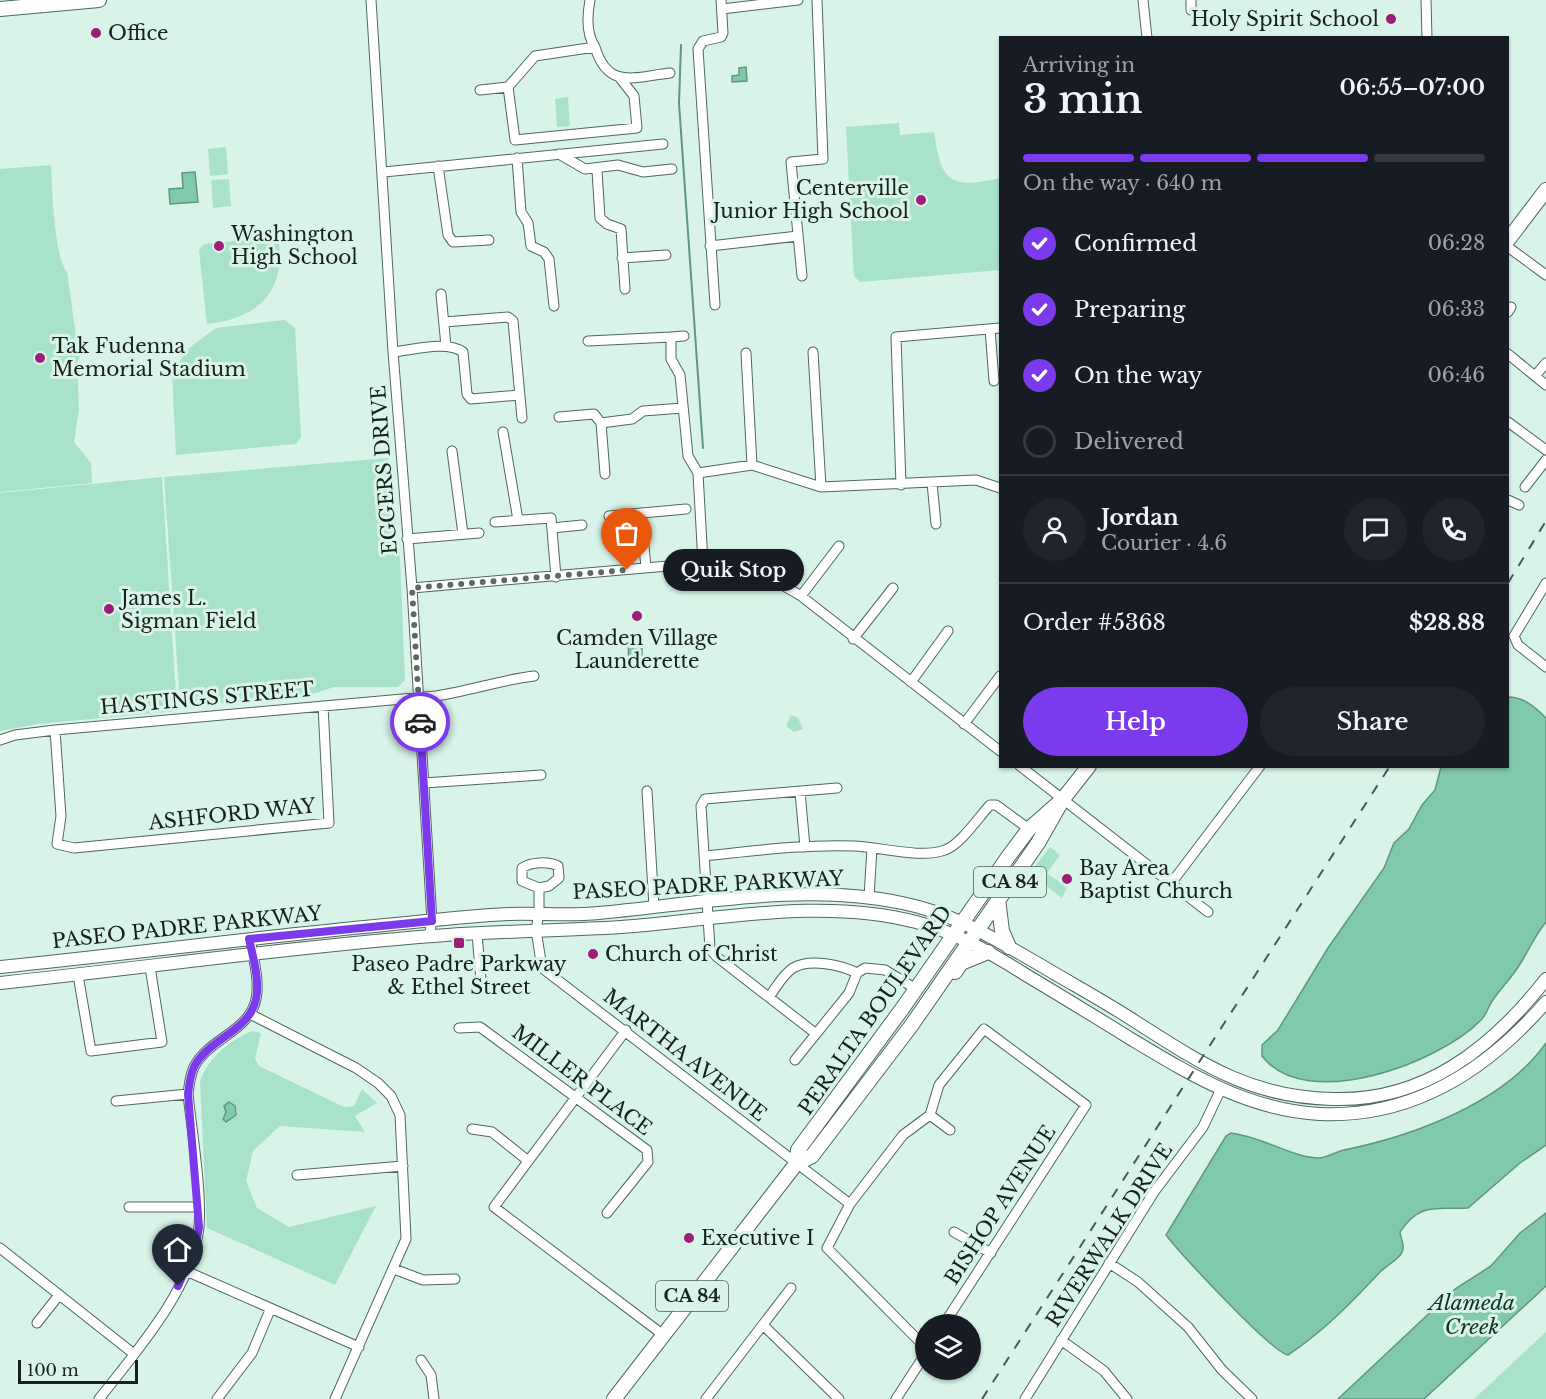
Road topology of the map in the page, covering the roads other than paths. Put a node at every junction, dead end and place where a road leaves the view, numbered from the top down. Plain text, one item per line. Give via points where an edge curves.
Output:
1 (25, 0) edge
2 (99, 0) edge
3 (371, 0) edge
4 (590, 0) edge
5 (798, 0) edge
6 (817, 0) edge
7 (1143, 0) edge
8 (1426, 0) edge
9 (721, 5) edge
10 (0, 8) edge
11 (1147, 36) edge
12 (1427, 36) edge
13 (595, 48) junction
14 (670, 72) dead end
15 (620, 78) junction
16 (508, 87) junction
17 (480, 90) dead end
18 (663, 144) dead end
19 (560, 153) junction
20 (517, 158) junction
21 (438, 166) junction
22 (593, 168) junction
23 (672, 169) dead end
24 (384, 172) junction
25 (1546, 190) edge
26 (798, 236) junction
27 (1509, 239) edge
28 (489, 240) dead end
29 (710, 246) junction
30 (1509, 248) edge
31 (666, 255) dead end
32 (622, 258) junction
33 (1546, 275) edge
34 (802, 276) dead end
35 (625, 288) dead end
36 (441, 294) dead end
37 (715, 304) dead end
38 (554, 306) dead end
39 (444, 322) junction
40 (999, 328) edge
41 (990, 329) junction
42 (684, 336) dead end
43 (671, 337) junction
44 (588, 341) dead end
45 (446, 346) junction
46 (393, 352) junction
47 (813, 352) dead end
48 (746, 353) dead end
49 (1509, 355) edge
50 (1546, 363) edge
51 (1535, 376) junction
52 (994, 381) dead end
53 (1546, 385) edge
54 (520, 395) junction
55 (683, 408) junction
56 (559, 417) dead end
57 (522, 418) dead end
58 (601, 423) junction
59 (1509, 423) edge
60 (503, 432) dead end
61 (1546, 450) edge
62 (452, 451) dead end
63 (1546, 460) edge
64 (752, 465) junction
65 (698, 473) junction
66 (605, 474) dead end
67 (932, 483) junction
68 (901, 485) junction
69 (821, 487) junction
70 (1525, 487) dead end
71 (999, 488) edge
72 (1509, 500) edge
73 (1519, 505) dead end
74 (686, 508) dead end
75 (642, 513) junction
76 (609, 516) dead end
77 (518, 520) junction
78 (495, 522) dead end
79 (936, 524) dead end
80 (582, 525) dead end
81 (552, 528) junction
82 (479, 533) dead end
83 (463, 534) junction
84 (407, 539) junction
85 (839, 546) dead end
86 (703, 563) junction
87 (646, 568) junction
88 (556, 577) junction
89 (1546, 583) edge
90 (412, 588) junction
91 (893, 588) dead end
92 (801, 596) junction
93 (948, 631) dead end
94 (853, 639) junction
95 (1511, 639) edge
96 (1546, 667) edge
97 (534, 676) dead end
98 (999, 677) edge
99 (911, 682) junction
100 (418, 698) junction
101 (323, 706) junction
102 (964, 724) junction
103 (55, 730) junction
104 (0, 740) edge
105 (999, 750) edge
106 (1024, 768) edge
107 (1087, 768) edge
108 (1258, 768) edge
109 (541, 775) dead end
110 (424, 783) junction
111 (837, 788) dead end
112 (647, 792) dead end
113 (800, 792) junction
114 (1063, 799) junction
115 (1029, 829) junction
116 (805, 847) junction
117 (872, 848) junction
118 (704, 856) junction
119 (1172, 882) junction
120 (539, 888) dead end
121 (868, 897) junction
122 (998, 899) junction
123 (707, 903) junction
124 (654, 907) junction
125 (1208, 912) dead end
126 (539, 913) junction
127 (708, 920) junction
128 (432, 921) junction
129 (962, 921) junction
130 (977, 928) junction
131 (536, 930) junction
132 (477, 934) junction
133 (953, 934) junction
134 (429, 936) junction
135 (249, 939) junction
136 (968, 941) junction
137 (1009, 947) junction
138 (988, 952) junction
139 (252, 956) junction
140 (0, 967) edge
141 (150, 967) junction
142 (857, 973) junction
143 (78, 975) junction
144 (1546, 979) edge
145 (481, 980) dead end
146 (0, 982) edge
147 (916, 989) junction
148 (769, 997) junction
149 (1546, 1002) edge
150 (926, 1003) junction
151 (250, 1014) junction
152 (459, 1028) dead end
153 (626, 1030) junction
154 (815, 1033) junction
155 (795, 1060) dead end
156 (1221, 1089) junction
157 (188, 1094) junction
158 (575, 1097) junction
159 (116, 1101) dead end
160 (930, 1115) junction
161 (472, 1129) dead end
162 (950, 1130) dead end
163 (527, 1160) junction
164 (796, 1164) junction
165 (403, 1166) junction
166 (297, 1175) dead end
167 (850, 1204) junction
168 (129, 1207) dead end
169 (199, 1207) junction
170 (607, 1213) dead end
171 (954, 1232) dead end
172 (0, 1248) edge
173 (991, 1253) junction
174 (1109, 1263) junction
175 (394, 1269) junction
176 (186, 1270) junction
177 (455, 1279) dead end
178 (791, 1288) dead end
179 (59, 1295) junction
180 (270, 1310) junction
181 (951, 1314) edge
182 (38, 1323) dead end
183 (762, 1325) junction
184 (663, 1334) junction
185 (915, 1337) edge
186 (1061, 1340) junction
187 (359, 1347) junction
188 (134, 1354) junction
189 (421, 1360) dead end
190 (915, 1370) edge
191 (99, 1399) edge
192 (217, 1399) edge
193 (335, 1399) edge
194 (434, 1399) edge
195 (614, 1399) edge
196 (706, 1399) edge
197 (839, 1399) edge
198 (896, 1399) edge
199 (1025, 1399) edge
200 (1127, 1399) edge
201 (1252, 1399) edge

1 - 10 main road
2 - 10 main road
3 - 24 street, EGGERS DRIVE
4 - 13 street via 587,17
5 - 9 street
6 - 26 street via 823,159 791,162
7 - 11 street
8 - 12 street
9 - 29 street via 721,37 703,41 698,49
13 - 15 street via 610,75
13 - 16 street via 535,56
14 - 15 street
15 - 16 street via 634,96 637,128 515,140
16 - 17 street
18 - 19 street
19 - 20 street
19 - 22 street via 585,169
20 - 21 street
20 - 38 street via 521,212 528,223 531,246 549,259
21 - 24 street
21 - 28 street via 448,235 453,242
22 - 23 street via 618,165 643,172
22 - 32 street via 597,171 600,218 621,229
24 - 46 street, EGGERS DRIVE
25 - 27 main road
26 - 29 street
26 - 34 street
29 - 37 street
30 - 33 street
31 - 32 street
32 - 35 street
36 - 39 street
39 - 45 street
39 - 54 street via 508,317 513,321
40 - 41 street
41 - 52 street
41 - 68 street via 896,337
42 - 43 street
43 - 44 street
43 - 55 street via 671,359 680,375
45 - 46 street
45 - 54 street via 463,352 467,394 471,399
46 - 84 street, EGGERS DRIVE
47 - 69 street
48 - 64 street
49 - 51 street
50 - 51 street
51 - 53 street
54 - 57 street
55 - 58 street via 644,411 632,419
55 - 65 street via 688,456
56 - 58 street via 594,414
58 - 66 street
59 - 61 street
60 - 77 street
62 - 83 street
63 - 70 street
64 - 65 street
64 - 69 street
65 - 86 street
67 - 68 street
67 - 71 street via 976,480
67 - 79 street
68 - 69 street
72 - 73 street
74 - 75 street
75 - 76 street
75 - 87 street
77 - 78 street
77 - 81 street via 551,518
80 - 81 street
81 - 88 street
82 - 83 street
83 - 84 street
84 - 90 street, EGGERS DRIVE
85 - 92 street
86 - 87 street
86 - 92 street via 737,565 769,577
87 - 88 street
88 - 90 street
89 - 95 street
90 - 100 street, EGGERS DRIVE
91 - 94 street
92 - 94 street
93 - 99 street
94 - 99 street
95 - 96 street
97 - 100 street, HASTINGS STREET
98 - 102 street
99 - 102 street
100 - 101 street, HASTINGS STREET
100 - 110 street, EGGERS DRIVE
101 - 103 street, HASTINGS STREET
101 - 103 street, ASHFORD WAY via 329,823 74,848 57,844 61,816
102 - 105 street
103 - 104 street, HASTINGS STREET
106 - 114 street
107 - 114 main road, PERALTA BOULEVARD / CA 84
108 - 119 street
109 - 110 street
110 - 128 street, EGGERS DRIVE
111 - 113 street
112 - 124 street
113 - 116 street
113 - 118 street via 702,801
114 - 115 main road, PERALTA BOULEVARD / CA 84
114 - 119 street
114 - 122 main road, PERALTA BOULEVARD / CA 84 via 1038,843
115 - 117 street via 1000,806 990,805 956,845 944,851
115 - 129 main road, PERALTA BOULEVARD / CA 84
116 - 117 street
116 - 118 street
117 - 121 street
118 - 123 street
119 - 125 street
120 - 126 street, MARTHA AVENUE
121 - 123 main road, PASEO PADRE PARKWAY via 804,894
121 - 129 main road, PASEO PADRE PARKWAY
122 - 130 main road, PERALTA BOULEVARD / CA 84
122 - 137 main road via 1002,931
123 - 124 main road, PASEO PADRE PARKWAY
123 - 127 street
124 - 126 main road, PASEO PADRE PARKWAY
126 - 128 main road, PASEO PADRE PARKWAY
126 - 131 street, MARTHA AVENUE
127 - 131 main road, PASEO PADRE PARKWAY
127 - 133 main road, PASEO PADRE PARKWAY via 837,911 914,921
127 - 148 street via 710,949
128 - 134 street, EGGERS DRIVE
128 - 135 main road, PASEO PADRE PARKWAY
129 - 130 main road, PASEO PADRE PARKWAY
129 - 133 main road, PERALTA BOULEVARD / CA 84
130 - 136 main road, PERALTA BOULEVARD / CA 84
130 - 137 main road, PASEO PADRE PARKWAY
131 - 132 main road, PASEO PADRE PARKWAY
131 - 153 street, MARTHA AVENUE via 542,968
132 - 134 main road, PASEO PADRE PARKWAY
132 - 145 street
133 - 136 main road, PASEO PADRE PARKWAY
133 - 147 main road, PERALTA BOULEVARD / CA 84
134 - 139 main road, PASEO PADRE PARKWAY
135 - 139 street
135 - 140 main road, PASEO PADRE PARKWAY
136 - 138 main road, PASEO PADRE PARKWAY
136 - 150 main road, PERALTA BOULEVARD / CA 84
137 - 144 main road, PASEO PADRE PARKWAY via 1226,1077 1289,1096 1333,1100 1381,1094 1451,1068 1494,1038
138 - 150 main road via 961,963 937,998
138 - 156 main road, PASEO PADRE PARKWAY via 1184,1071
139 - 141 main road, PASEO PADRE PARKWAY
139 - 151 street via 256,999
141 - 143 main road, PASEO PADRE PARKWAY
141 - 143 street via 162,1042 91,1051
142 - 147 street via 865,968 885,970
142 - 148 street via 843,966 805,964 788,973
142 - 154 street via 849,993
143 - 146 main road, PASEO PADRE PARKWAY
147 - 164 main road, PERALTA BOULEVARD / CA 84 via 798,1150
148 - 154 street
149 - 156 main road, PASEO PADRE PARKWAY via 1518,1033 1473,1070 1402,1105 1376,1111 1320,1114 1262,1105
150 - 164 main road, PERALTA BOULEVARD / CA 84 via 812,1156
151 - 157 street via 202,1055 190,1076
151 - 165 street via 378,1083 391,1096 400,1115
152 - 158 street, MILLER PLACE via 480,1027
153 - 158 street
153 - 164 street, MARTHA AVENUE
154 - 155 street
156 - 174 street, RIVERWALK DRIVE via 1203,1127 1154,1192
157 - 159 street
157 - 169 street
158 - 163 street
158 - 170 street, MILLER PLACE via 647,1150 648,1162
160 - 162 street
160 - 167 street via 903,1135
160 - 173 street, BISHOP AVENUE via 939,1085 984,1029 1086,1105
161 - 163 street via 492,1132
163 - 184 street via 494,1207
164 - 167 street, MARTHA AVENUE
164 - 184 main road, PERALTA BOULEVARD / CA 84
165 - 166 street
165 - 175 street via 406,1239
167 - 185 street via 827,1248
168 - 169 street
169 - 176 street via 196,1244
171 - 173 street
172 - 179 street
173 - 181 street, BISHOP AVENUE
174 - 186 street, RIVERWALK DRIVE
174 - 201 street via 1138,1282 1188,1327 1222,1370
175 - 177 street via 423,1280
175 - 187 street
176 - 180 street
176 - 188 street via 163,1316
178 - 183 street
179 - 182 street
179 - 188 street
180 - 187 street
180 - 192 street via 252,1353
183 - 196 street
183 - 197 street
184 - 195 main road, PERALTA BOULEVARD / CA 84
186 - 199 street, RIVERWALK DRIVE
186 - 200 street via 1104,1371
187 - 193 street
188 - 191 street
189 - 194 street via 431,1375
190 - 198 street

